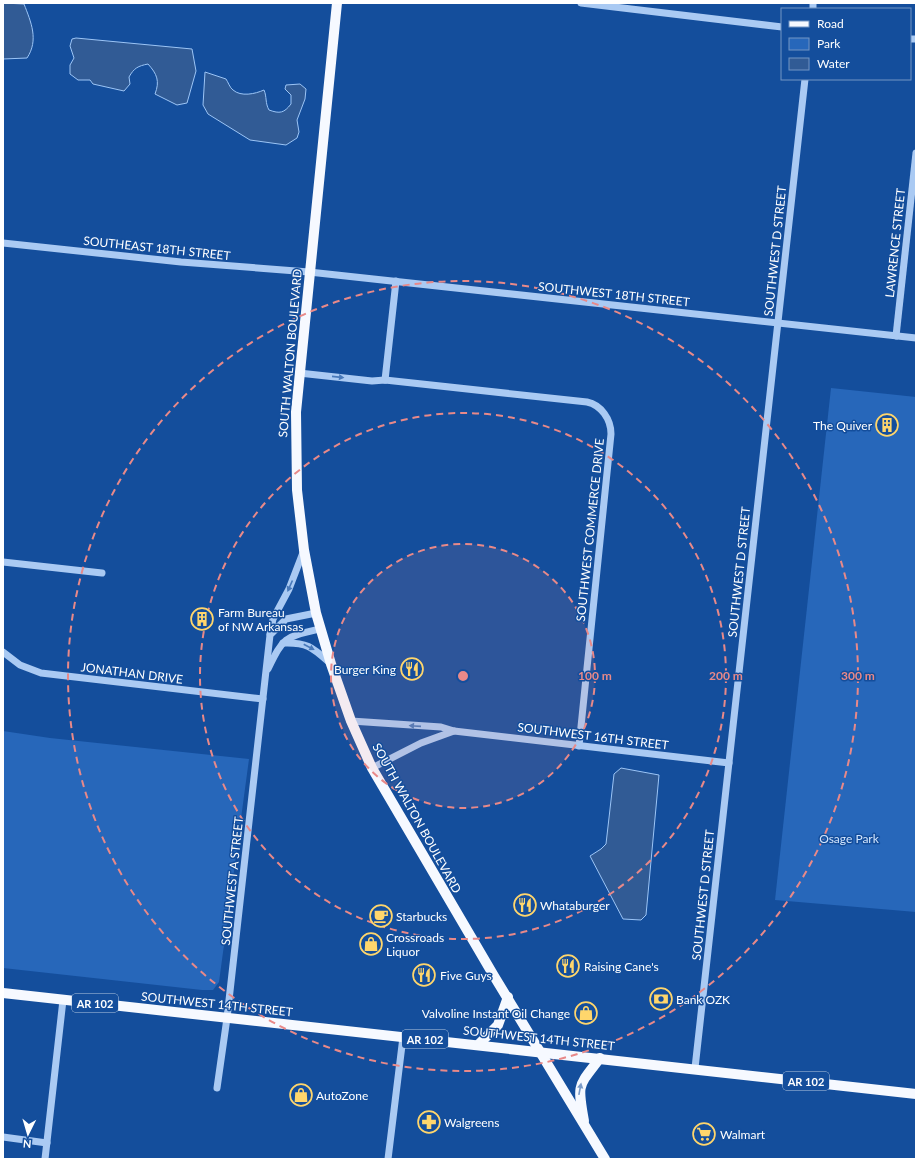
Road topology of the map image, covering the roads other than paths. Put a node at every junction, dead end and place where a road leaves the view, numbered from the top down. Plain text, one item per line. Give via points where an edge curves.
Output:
1 (337, 3) edge
2 (581, 3) edge
3 (781, 27) edge
4 (805, 80) edge
5 (916, 153) edge
6 (3, 242) edge
7 (310, 272) junction
8 (396, 281) junction
9 (778, 323) junction
10 (896, 336) junction
11 (916, 338) edge
12 (299, 373) junction
13 (386, 380) junction
14 (304, 550) junction
15 (3, 562) edge
16 (102, 573) dead end
17 (316, 612) junction
18 (320, 629) junction
19 (270, 635) junction
20 (283, 643) junction
21 (3, 652) edge
22 (331, 664) junction
23 (266, 675) junction
24 (263, 699) junction
25 (351, 721) junction
26 (454, 731) junction
27 (579, 746) junction
28 (729, 763) junction
29 (372, 768) junction
30 (3, 993) edge
31 (508, 997) junction
32 (63, 1000) junction
33 (227, 1018) junction
34 (402, 1037) junction
35 (478, 1045) junction
36 (540, 1052) junction
37 (600, 1058) junction
38 (695, 1068) junction
39 (217, 1088) dead end
40 (916, 1094) edge
41 (585, 1126) junction
42 (3, 1137) edge
43 (47, 1143) junction
44 (45, 1159) edge
45 (388, 1159) edge
46 (604, 1159) edge

1 - 7 main road, SOUTH WALTON BOULEVARD
2 - 3 street
4 - 9 street, SOUTHWEST D STREET
5 - 10 street, LAWRENCE STREET
6 - 7 street, SOUTHEAST 18TH STREET via 181,262
7 - 8 street, SOUTHWEST 18TH STREET
7 - 12 main road, SOUTH WALTON BOULEVARD
8 - 9 street, SOUTHWEST 18TH STREET
8 - 13 street
9 - 10 street, SOUTHWEST 18TH STREET
9 - 28 street, SOUTHWEST D STREET
10 - 11 street, SOUTHWEST 18TH STREET
12 -> 13 street, SOUTHWEST COMMERCE DRIVE via 372,381
12 - 14 main road, SOUTH WALTON BOULEVARD via 295,452
13 - 27 street, SOUTHWEST COMMERCE DRIVE via 587,402 600,408 608,419 611,434
14 - 17 main road, SOUTH WALTON BOULEVARD
14 -> 19 street, SOUTHWEST A STREET via 289,589 273,619
15 - 16 street
17 - 18 main road, SOUTH WALTON BOULEVARD
17 - 19 street via 286,619
18 - 20 street via 290,636
18 - 22 main road, SOUTH WALTON BOULEVARD
19 - 23 street, SOUTHWEST A STREET
20 -> 22 street via 300,642 314,649
20 - 23 street, SOUTHWEST A STREET
21 - 24 street, JONATHAN DRIVE via 20,665 41,673
22 - 25 main road, SOUTH WALTON BOULEVARD
23 - 24 street, SOUTHWEST A STREET
24 - 33 street, SOUTHWEST A STREET
26 -> 25 street, SOUTHWEST 16TH STREET
25 - 29 main road, SOUTH WALTON BOULEVARD
26 - 27 street, SOUTHWEST 16TH STREET
26 - 29 street, SOUTHWEST 16TH STREET via 421,742
27 - 28 street, SOUTHWEST 16TH STREET
28 - 38 street, SOUTHWEST D STREET
29 - 31 main road, SOUTH WALTON BOULEVARD
30 - 32 main road, AR 102
31 - 35 main road via 498,1025
31 - 36 main road, SOUTH WALTON BOULEVARD
32 - 33 main road, SOUTHWEST 14TH STREET / AR 102
32 - 43 street
33 - 34 main road, SOUTHWEST 14TH STREET / AR 102
33 - 39 street, SOUTHWEST A STREET
34 - 35 main road, SOUTHWEST 14TH STREET / AR 102
34 - 45 street
35 - 36 main road, SOUTHWEST 14TH STREET / AR 102
36 - 37 main road, SOUTHWEST 14TH STREET / AR 102
36 - 41 main road, SOUTH WALTON BOULEVARD
37 - 38 main road, SOUTHWEST 14TH STREET / AR 102
41 -> 37 main road via 579,1096 580,1086
38 - 40 main road, SOUTHWEST 14TH STREET / AR 102
41 - 46 main road, SOUTH WALTON BOULEVARD
42 - 43 street
43 - 44 street

